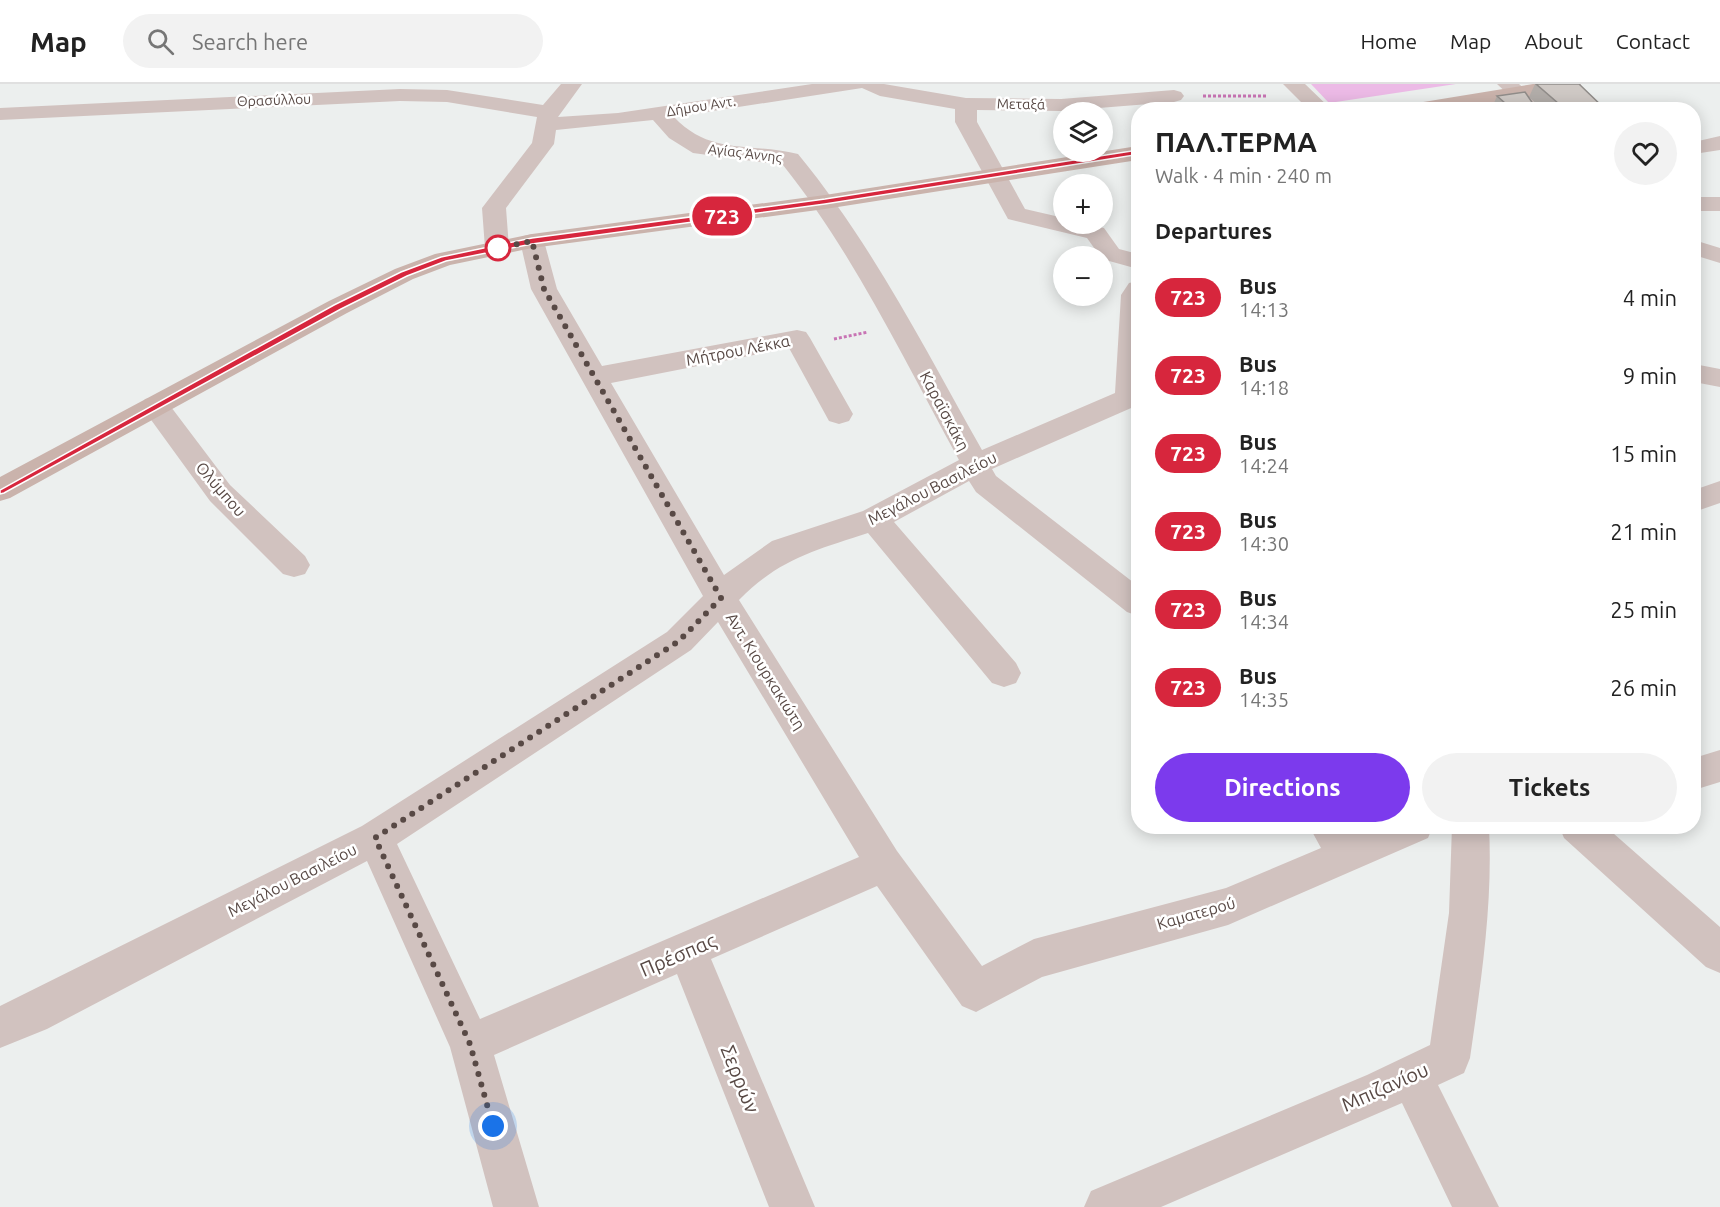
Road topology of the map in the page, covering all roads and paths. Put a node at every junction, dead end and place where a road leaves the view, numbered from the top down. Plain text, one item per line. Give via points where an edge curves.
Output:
1 (572, 84) edge
2 (854, 84) edge
3 (869, 84) edge
4 (1571, 84) edge
5 (1514, 88) edge
6 (742, 92) edge
7 (1174, 96) edge
8 (1307, 97) edge
9 (1448, 102) edge
10 (1529, 102) edge
11 (966, 104) junction
12 (658, 113) junction
13 (0, 114) edge
14 (547, 118) junction
15 (1720, 143) edge
16 (1701, 147) edge
17 (1131, 154) edge
18 (998, 176) junction
19 (825, 202) junction
20 (1701, 204) edge
21 (1720, 204) edge
22 (532, 241) junction
23 (497, 248) junction
24 (1701, 249) edge
25 (1720, 256) edge
26 (1131, 260) edge
27 (898, 325) junction
28 (801, 347) junction
29 (1701, 374) edge
30 (593, 377) junction
31 (1720, 378) edge
32 (1131, 402) edge
33 (155, 406) junction
34 (839, 414) dead end
35 (974, 465) junction
36 (0, 490) edge
37 (1720, 492) edge
38 (1701, 499) edge
39 (874, 519) junction
40 (294, 565) dead end
41 (721, 598) junction
42 (1131, 598) edge
43 (1004, 673) dead end
44 (1720, 766) edge
45 (1701, 772) edge
46 (1373, 834) edge
47 (1471, 834) edge
48 (1586, 834) edge
49 (375, 838) junction
50 (1338, 841) edge
51 (884, 864) junction
52 (688, 951) junction
53 (1720, 953) edge
54 (976, 992) joint
55 (0, 1027) edge
56 (470, 1044) junction
57 (1412, 1076) junction
58 (516, 1207) edge
59 (792, 1207) edge
60 (1107, 1207) edge
61 (1476, 1207) edge

1 - 14 street
2 - 6 street, Δήμου Αντ.
3 - 11 street, Μεταξά via 880,90
4 - 5 main road
5 - 9 main road
5 - 10 street
6 - 12 street, Δήμου Αντ.
7 - 8 path
7 - 11 street, Μεταξά via 1061,105
11 - 18 street via 966,122
12 - 14 street, Δήμου Αντ.
12 - 19 street, Αγίας Άννης via 677,133 701,148 790,159
13 - 14 street, Θρασύλλου via 400,95 447,96
14 - 23 street via 543,144 494,208
15 - 16 street
17 - 18 main road
18 - 19 main road
18 - 26 street via 1016,214 1096,233 1110,254
19 - 22 main road
19 - 27 street, Καραϊσκάκη
20 - 21 street
22 - 23 main road
22 - 30 street, Αντ. Κιουρκακιώτη via 544,289
23 - 33 main road via 444,259 404,274
24 - 25 street
27 - 28 path
27 - 35 street, Καραϊσκάκη
28 - 30 street, Μήτρου Λέκκα via 796,338
28 - 34 street, Μήτρου Λέκκα
29 - 31 street
30 - 41 street, Αντ. Κιουρκακιώτη
32 - 35 street, Μεγάλου Βασιλείου
33 - 36 main road
33 - 40 street, Ολύμπου via 220,493
35 - 39 street, Μεγάλου Βασιλείου
35 - 42 street, Καραϊσκάκη via 986,483
37 - 38 street
39 - 41 street, Μεγάλου Βασιλείου via 783,549 740,579
39 - 43 street
41 - 49 street, Μεγάλου Βασιλείου via 679,641
41 - 51 street, Αντ. Κιουρκακιώτη
44 - 45 street
46 - 50 street, Καματερού
47 - 57 street, Μπιζανίου via 1462,969 1449,1058
48 - 53 street
49 - 55 street, Μεγάλου Βασιλείου
49 - 56 street
50 - 54 street, Καματερού via 1228,906 1034,959
51 - 52 street, Πρέσπας
51 - 54 street, Αντ. Κιουρκακιώτη
52 - 56 street, Πρέσπας
52 - 59 street, Σερρών
56 - 58 street
57 - 60 street, Μπιζανίου
57 - 61 street

